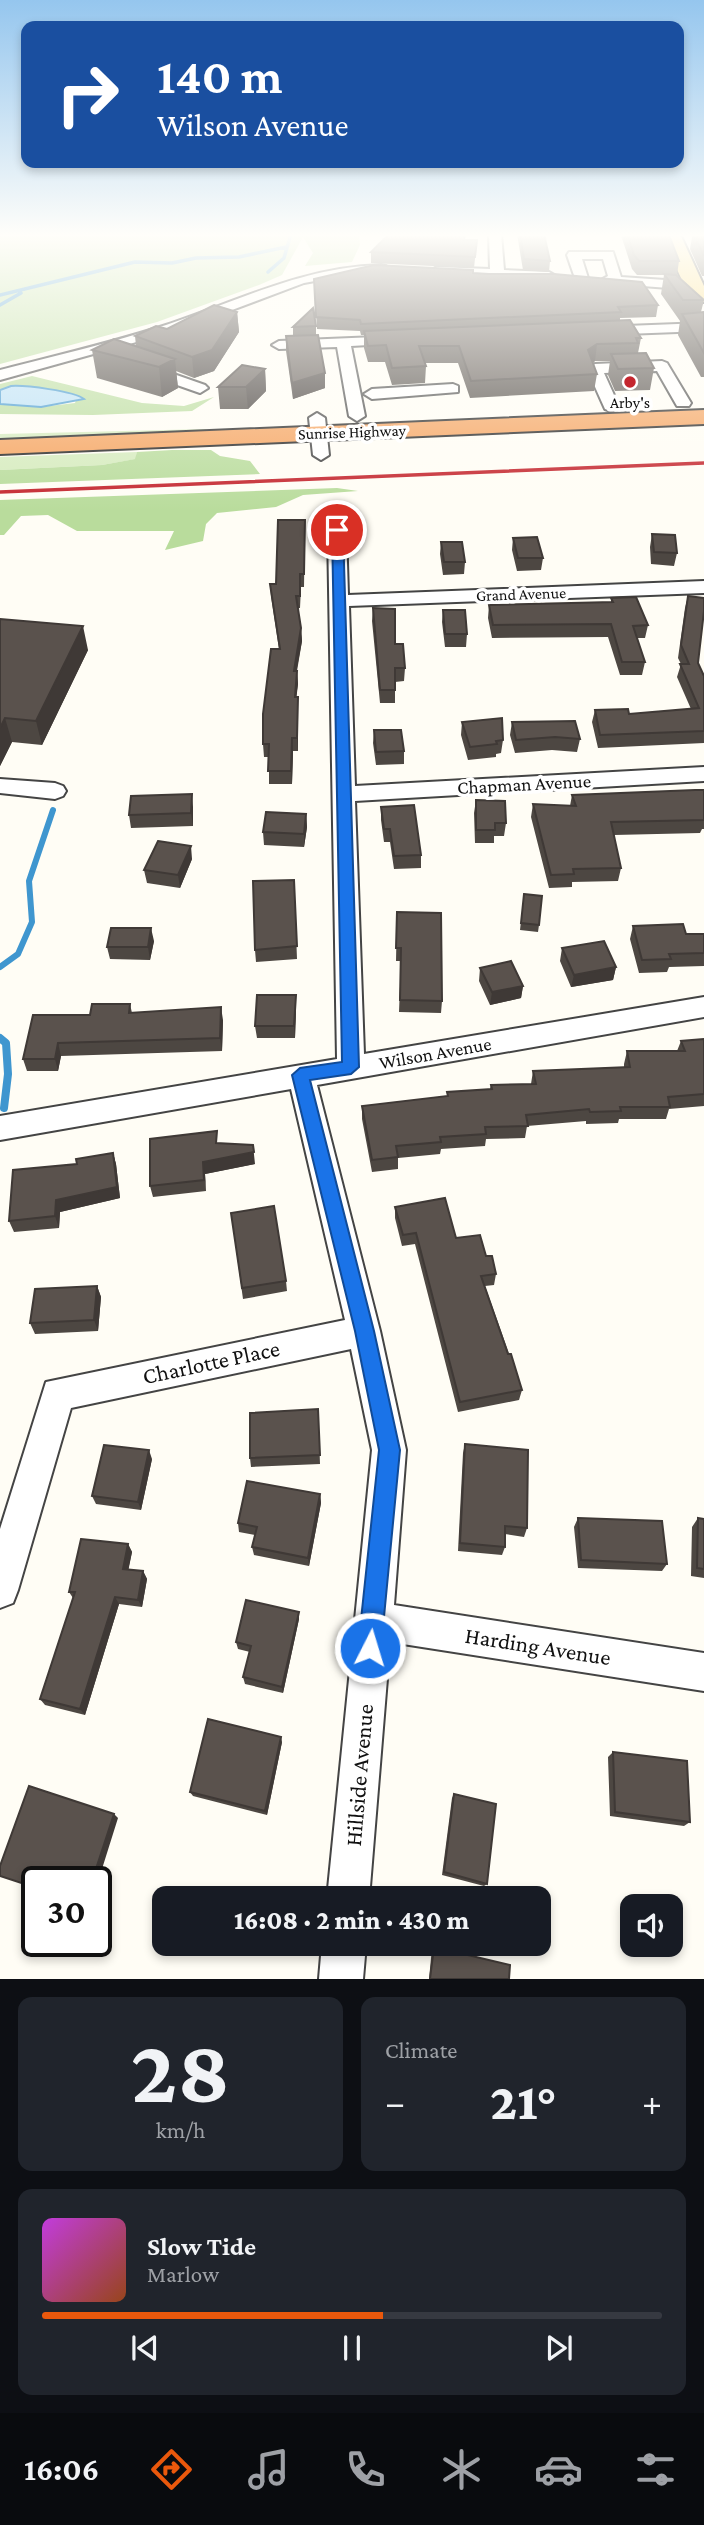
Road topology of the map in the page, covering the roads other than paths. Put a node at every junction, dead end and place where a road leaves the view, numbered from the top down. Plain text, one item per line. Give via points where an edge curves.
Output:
1 (174, 326) edge
2 (704, 327) edge
3 (674, 328) joint
4 (585, 332) edge
5 (410, 339) edge
6 (343, 342) junction
7 (279, 345) dead end
8 (97, 349) junction
9 (0, 375) edge
10 (350, 379) junction
11 (200, 387) dead end
12 (453, 389) dead end
13 (372, 394) junction
14 (687, 397) edge
15 (608, 399) junction
16 (355, 408) junction
17 (704, 417) edge
18 (0, 426) edge
19 (319, 435) junction
20 (0, 447) edge
21 (337, 530) dead end
22 (704, 587) edge
23 (338, 601) junction
24 (704, 774) edge
25 (0, 786) edge
26 (55, 791) dead end
27 (343, 794) junction
28 (704, 1007) edge
29 (351, 1067) junction
30 (300, 1075) junction
31 (0, 1128) edge
32 (365, 1331) junction
33 (58, 1394) joint
34 (0, 1590) edge
35 (372, 1620) junction
36 (704, 1672) edge
37 (349, 1886) edge
38 (343, 1956) edge
39 (341, 1979) edge

1 - 8 street
2 - 3 street
3 - 4 street
5 - 6 street
6 - 7 street
6 - 10 street
8 - 9 street
8 - 11 street
10 - 13 street via 367,379
10 - 16 street
12 - 13 street
13 - 16 street via 374,399
14 - 15 highway, Sunrise Highway
14 - 15 street via 662,366 595,369
15 - 16 highway, Sunrise Highway
16 - 19 highway, Sunrise Highway
17 - 19 highway, Sunrise Highway
18 - 19 highway, Sunrise Highway
19 - 20 highway, Sunrise Highway
21 - 23 street
22 - 23 street, Grand Avenue
23 - 27 street
24 - 27 street, Chapman Avenue
25 - 26 street
27 - 29 street
28 - 29 street, Wilson Avenue
29 - 30 street, Wilson Avenue
30 - 31 street, Wilson Avenue
30 - 32 street, Hillside Avenue
32 - 33 street, Charlotte Place
32 - 35 street, Hillside Avenue via 389,1450
33 - 34 street
35 - 36 street, Harding Avenue
35 - 37 street, Hillside Avenue
38 - 39 street

